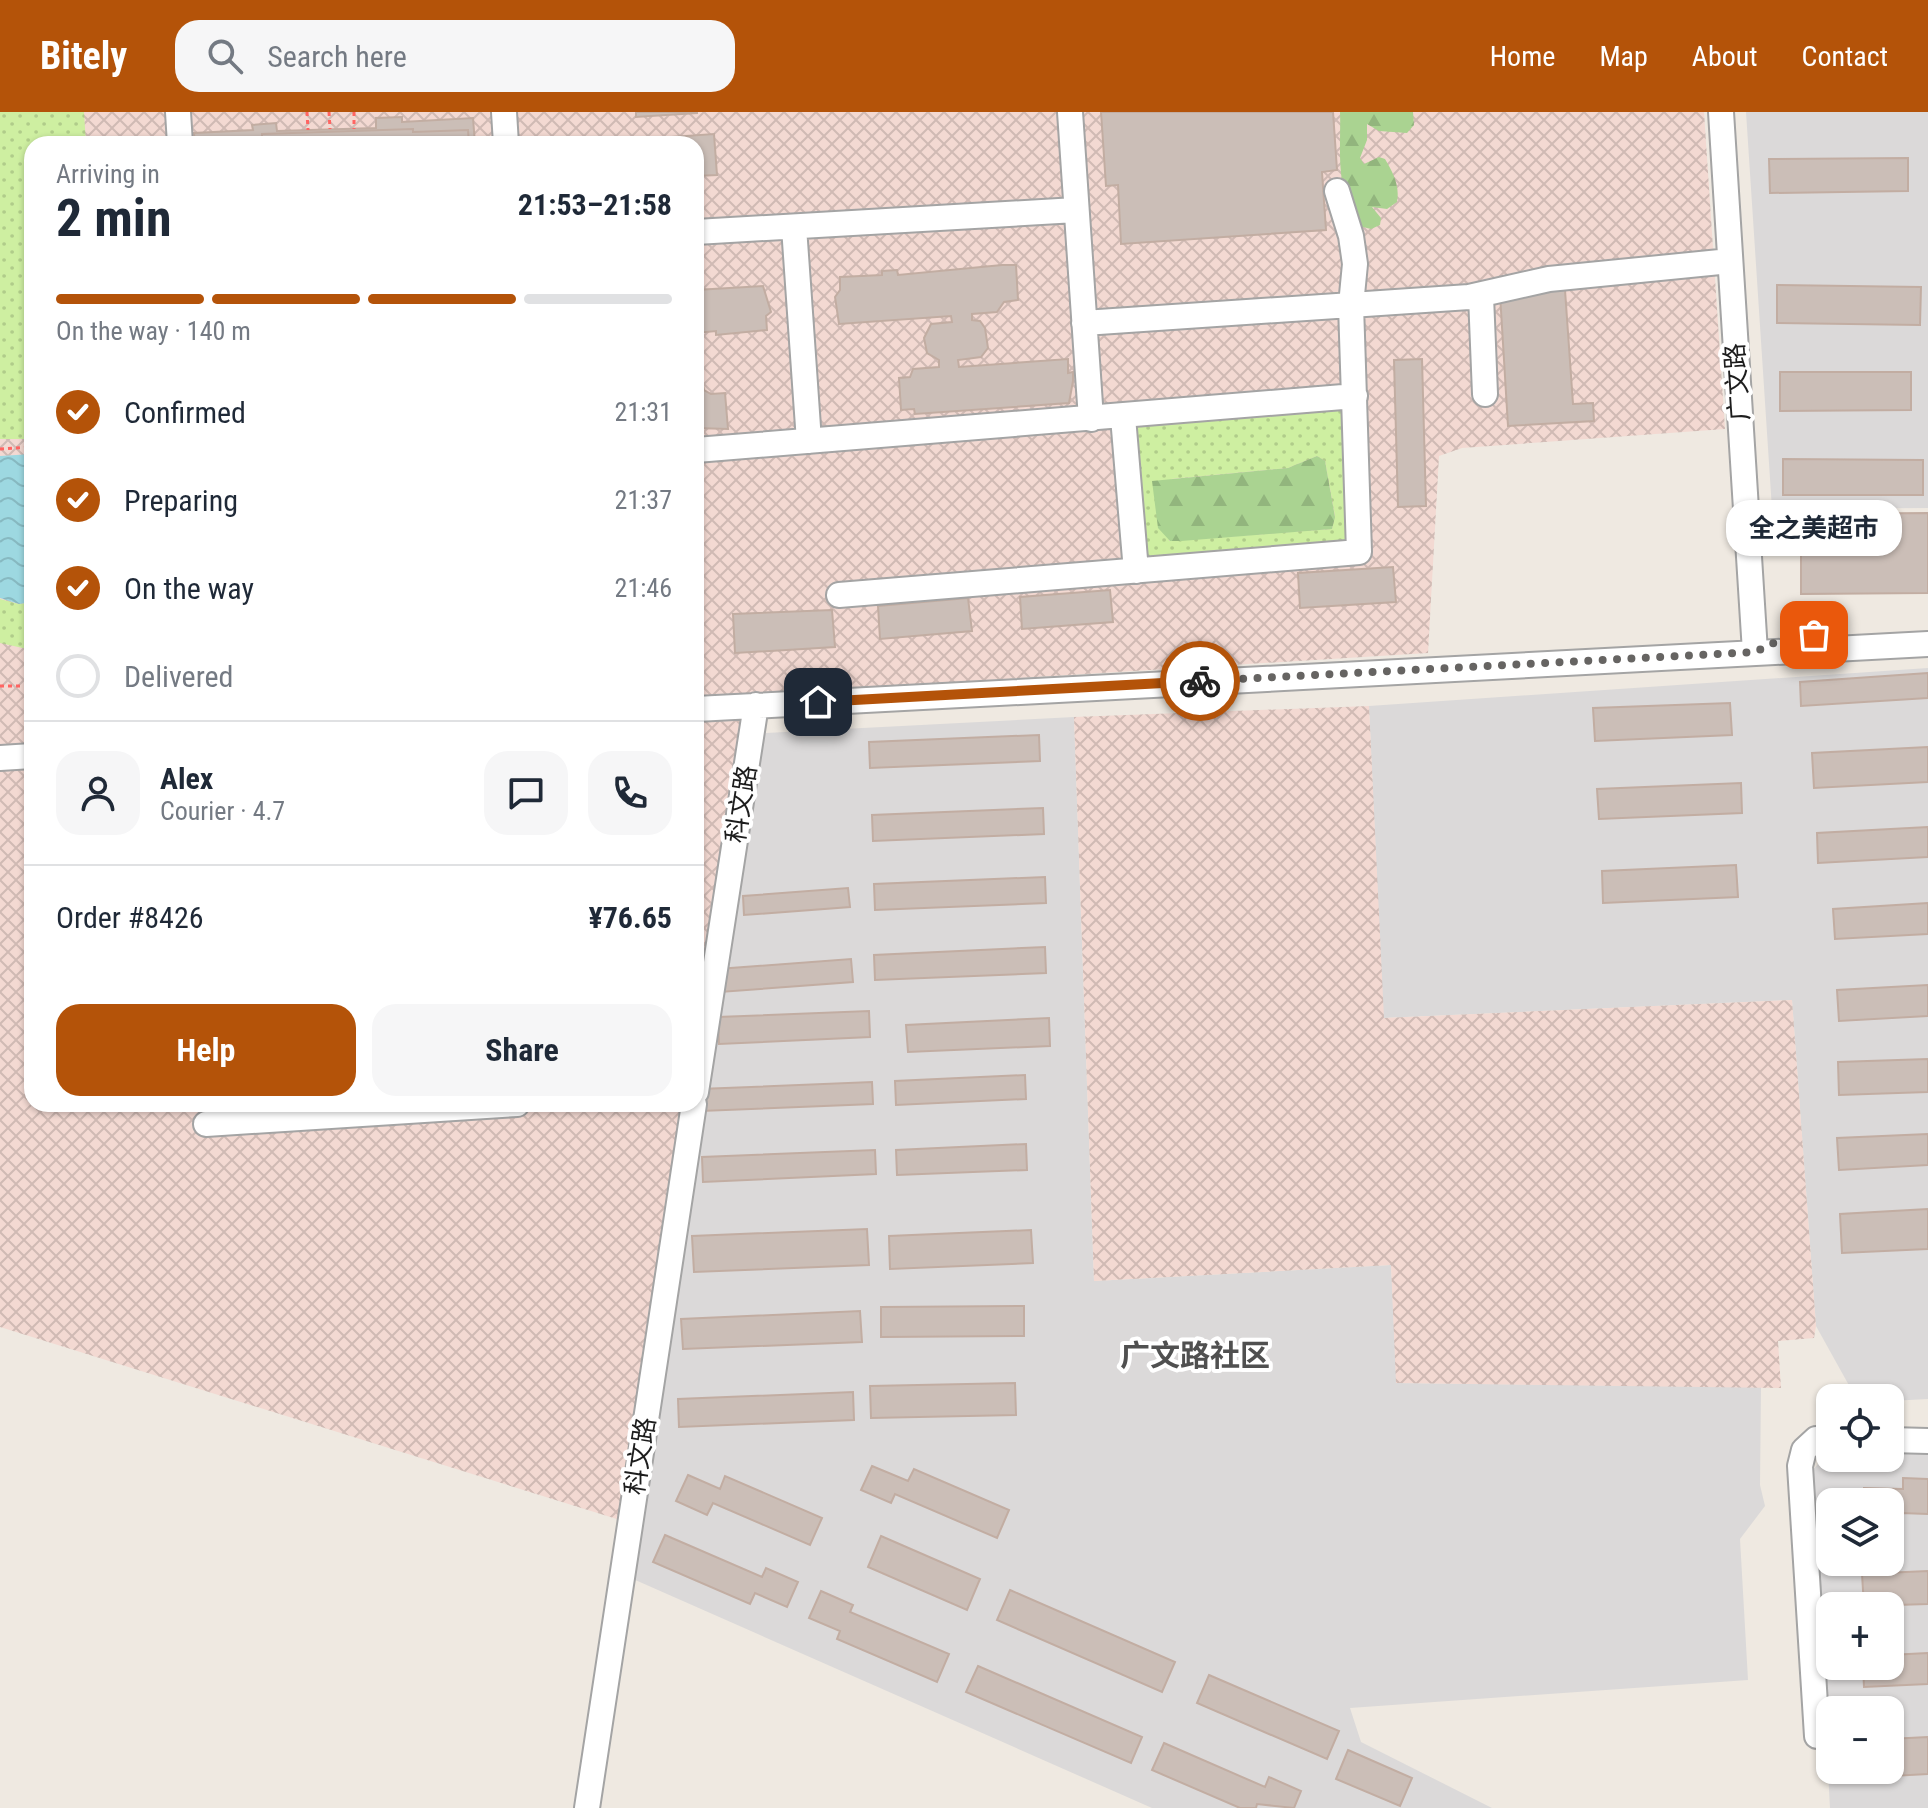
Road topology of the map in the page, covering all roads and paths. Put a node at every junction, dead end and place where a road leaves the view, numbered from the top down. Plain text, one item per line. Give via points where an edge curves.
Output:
1 (178, 112) edge
2 (307, 112) edge
3 (329, 112) edge
4 (354, 112) edge
5 (504, 112) edge
6 (1070, 112) edge
7 (1721, 112) edge
8 (330, 129) dead end
9 (354, 129) dead end
10 (308, 130) dead end
11 (180, 136) edge
12 (506, 136) edge
13 (1337, 191) dead end
14 (1076, 210) junction
15 (794, 227) junction
16 (704, 232) edge
17 (1730, 261) junction
18 (1481, 296) junction
19 (1351, 305) junction
20 (1084, 323) junction
21 (1485, 394) dead end
22 (1355, 396) junction
23 (1123, 417) junction
24 (1091, 419) junction
25 (809, 441) junction
26 (24, 448) edge
27 (0, 449) edge
28 (704, 449) edge
29 (1136, 571) junction
30 (839, 595) dead end
31 (1928, 628) edge
32 (1928, 644) edge
33 (1755, 652) junction
34 (0, 686) edge
35 (24, 686) edge
36 (756, 705) junction
37 (704, 708) edge
38 (24, 756) edge
39 (0, 758) edge
40 (704, 1040) edge
41 (291, 1112) edge
42 (693, 1112) edge
43 (206, 1124) dead end
44 (1816, 1439) edge
45 (1904, 1440) edge
46 (1928, 1441) edge
47 (1816, 1720) edge
48 (587, 1808) edge

1 - 11 street
2 - 10 path
3 - 8 path
4 - 9 path
5 - 12 street
6 - 14 street
7 - 17 street, 广文路
13 - 19 street via 1355,264
14 - 15 street
14 - 20 street
15 - 16 street
15 - 25 street
17 - 18 street via 1549,279
17 - 33 street, 广文路
18 - 19 street
18 - 21 street
19 - 20 street
19 - 22 street
20 - 24 street
22 - 23 street
22 - 29 street via 1359,552
23 - 24 street
23 - 29 street
24 - 25 street
25 - 28 street
26 - 27 path
29 - 30 street
31 - 33 street via 1786,637
32 - 33 street
33 - 36 street
34 - 35 path
36 - 37 street
36 - 40 street, 科文路
38 - 39 street
41 - 43 street
42 - 48 street, 科文路
44 - 47 street via 1804,1450 1800,1466
45 - 46 street

